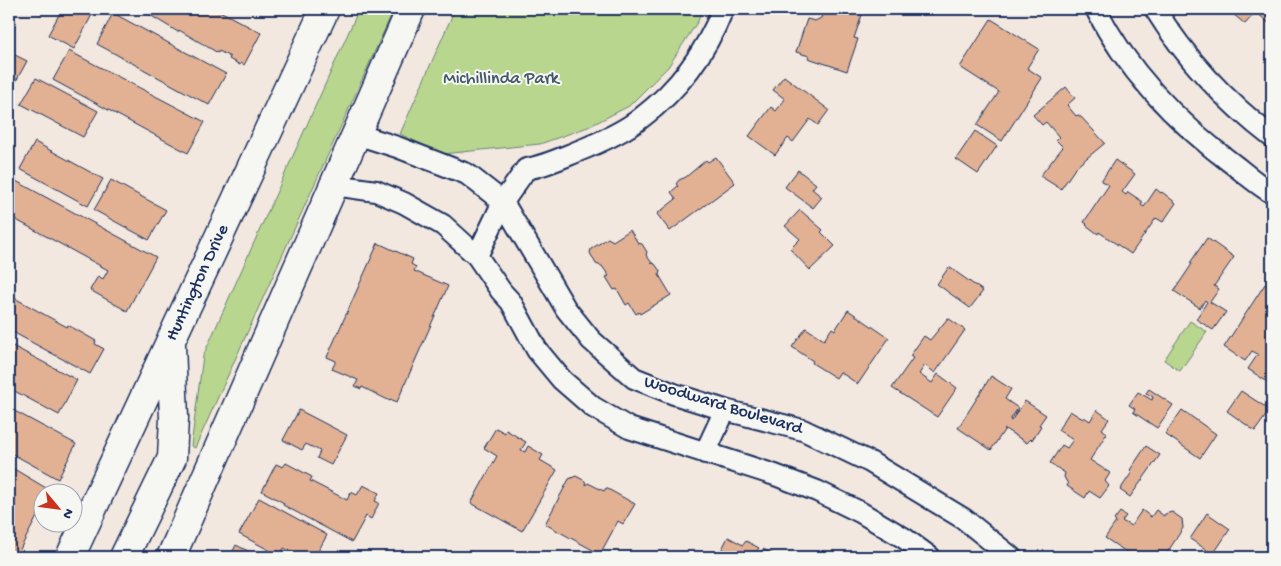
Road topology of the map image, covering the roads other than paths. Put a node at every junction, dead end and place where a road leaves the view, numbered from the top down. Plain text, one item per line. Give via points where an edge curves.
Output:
1 (325, 9) edge
2 (411, 9) edge
3 (723, 9) edge
4 (1096, 9) edge
5 (1156, 9) edge
6 (356, 134) junction
7 (1272, 137) edge
8 (334, 185) junction
9 (1272, 193) edge
10 (503, 202) junction
11 (477, 256) junction
12 (171, 341) junction
13 (725, 410) junction
14 (705, 453) junction
15 (70, 557) edge
16 (124, 557) edge
17 (172, 557) edge
18 (930, 557) edge
19 (1012, 557) edge

1 - 12 main road, Huntington Drive
2 - 6 main road
3 - 10 street via 714,31 682,80 640,119 595,145 526,169
4 - 9 street via 1136,73 1174,115 1218,154
5 - 7 street via 1201,73
6 - 8 main road
6 - 10 street, Woodward Boulevard via 467,174
8 - 11 street via 376,191 404,203 443,225
8 - 17 main road
10 - 11 street
10 - 13 street, Woodward Boulevard via 566,309 591,340 634,378
11 - 14 street via 511,302 537,350 562,380 593,407 630,428
12 - 15 main road, Huntington Drive
12 - 16 main road via 172,458
13 - 14 street
13 - 19 street, Woodward Boulevard via 803,430 870,462 964,519
14 - 18 street via 817,491 860,512

